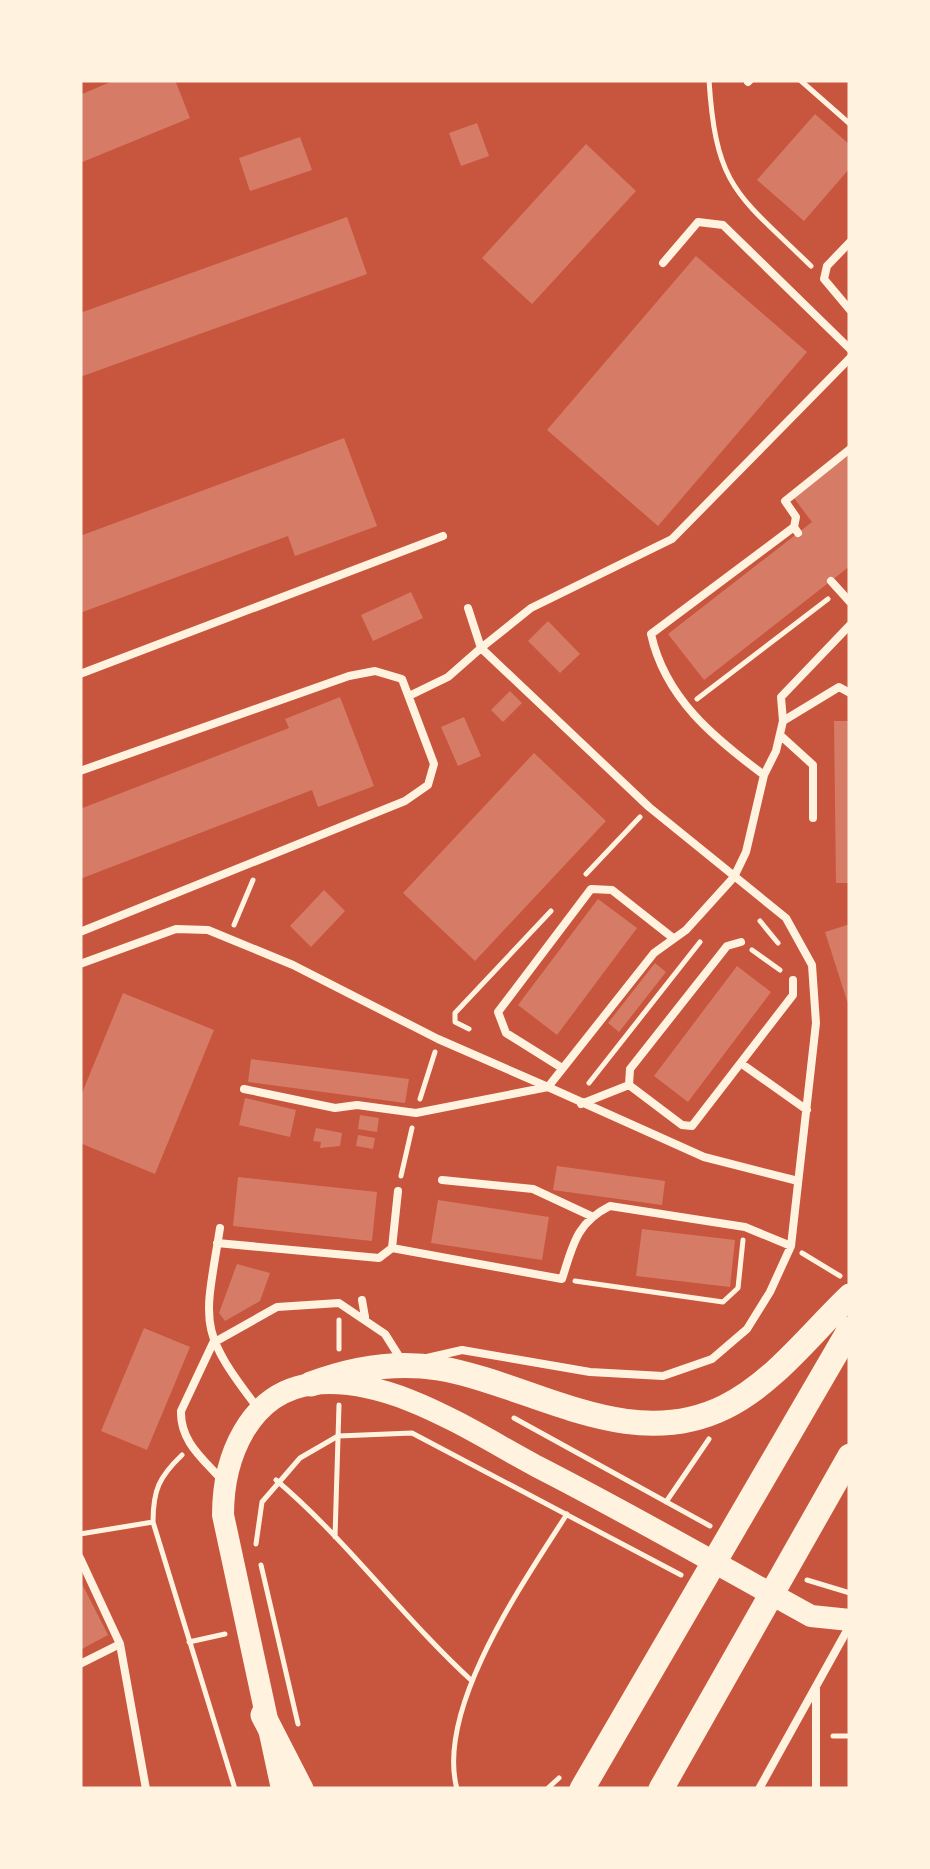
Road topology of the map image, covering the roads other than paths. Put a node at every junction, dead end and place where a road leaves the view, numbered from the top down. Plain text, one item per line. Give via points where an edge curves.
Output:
1 (850, 242) edge
2 (663, 263) dead end
3 (850, 310) edge
4 (850, 349) edge
5 (850, 358) edge
6 (850, 449) edge
7 (443, 536) dead end
8 (831, 580) dead end
9 (850, 602) edge
10 (468, 608) dead end
11 (850, 625) edge
12 (481, 648) junction
13 (80, 674) edge
14 (850, 683) edge
15 (840, 688) junction
16 (850, 692) edge
17 (411, 694) junction
18 (782, 722) junction
19 (780, 734) junction
20 (80, 771) edge
21 (764, 775) junction
22 (813, 818) dead end
23 (734, 878) junction
24 (80, 932) edge
25 (673, 938) junction
26 (742, 942) road end
27 (80, 964) edge
28 (793, 980) road end
29 (742, 1064) junction
30 (562, 1068) junction
31 (629, 1084) junction
32 (548, 1087) junction
33 (244, 1089) dead end
34 (581, 1104) junction
35 (807, 1110) junction
36 (442, 1180) dead end
37 (798, 1180) junction
38 (398, 1191) dead end
39 (591, 1216) junction
40 (220, 1228) dead end
41 (218, 1244) junction
42 (791, 1246) junction
43 (392, 1248) junction
44 (846, 1287) edge
45 (362, 1300) dead end
46 (365, 1317) junction
47 (850, 1329) edge
48 (213, 1343) junction
49 (406, 1366) junction
50 (311, 1384) junction
51 (260, 1410) junction
52 (850, 1456) edge
53 (223, 1481) junction
54 (80, 1558) edge
55 (850, 1623) edge
56 (120, 1644) junction
57 (80, 1664) edge
58 (816, 1686) junction
59 (263, 1715) junction
60 (595, 1765) junction
61 (146, 1789) edge
62 (282, 1789) edge
63 (301, 1789) edge
64 (567, 1789) edge
65 (582, 1789) edge
66 (661, 1789) edge
67 (759, 1789) edge
68 (816, 1789) edge

1 - 3 lane via 827,266 824,279
2 - 4 lane via 698,222 723,225
5 - 12 lane via 672,539 531,608
6 - 21 lane via 785,500 796,530 651,634 657,660 698,724
7 - 13 lane
8 - 9 lane
10 - 12 lane
11 - 18 lane via 787,687
12 - 17 lane via 448,677
12 - 23 lane
14 - 15 lane
15 - 16 lane
15 - 18 lane
17 - 20 lane via 390,672 348,676
17 - 24 lane via 434,764 428,785 404,801
18 - 19 lane
19 - 21 lane
19 - 22 lane via 813,765
21 - 23 lane
23 - 25 lane
23 - 35 lane via 786,918 812,965 818,1004
25 - 30 lane
25 - 30 lane via 612,890 590,889 498,1012 506,1033
26 - 31 lane via 727,946 630,1069
27 - 32 lane via 176,929 208,930
28 - 29 lane via 792,995
29 - 31 lane via 692,1126
29 - 35 lane
30 - 32 lane
31 - 34 lane
32 - 33 lane via 416,1114 356,1104 335,1108
32 - 34 lane
34 - 37 lane via 704,1156
35 - 37 lane
36 - 39 lane via 532,1189
37 - 42 lane
38 - 43 lane
39 - 42 lane via 610,1206 745,1227
39 - 43 lane via 578,1230 562,1279
40 - 41 lane
41 - 43 lane via 373,1260
41 - 48 lane via 206,1302
42 - 49 lane via 747,1328 712,1359 662,1376 590,1372 462,1350
44 - 49 highway via 777,1370 724,1407 662,1424 609,1421 476,1376
45 - 46 lane
46 - 48 lane via 338,1303 308,1302 266,1312
46 - 49 lane
47 - 60 highway
48 - 51 lane
48 - 53 lane via 181,1423 191,1446
49 - 50 highway
50 - 51 main road
50 - 55 main road via 339,1384 412,1403 810,1616
51 - 53 main road via 228,1458
52 - 66 highway
53 - 59 main road via 223,1514
54 - 56 lane
55 - 58 lane
56 - 57 lane
56 - 61 lane
58 - 67 lane
58 - 68 lane
59 - 62 main road
59 - 63 highway
60 - 64 highway
60 - 65 highway

